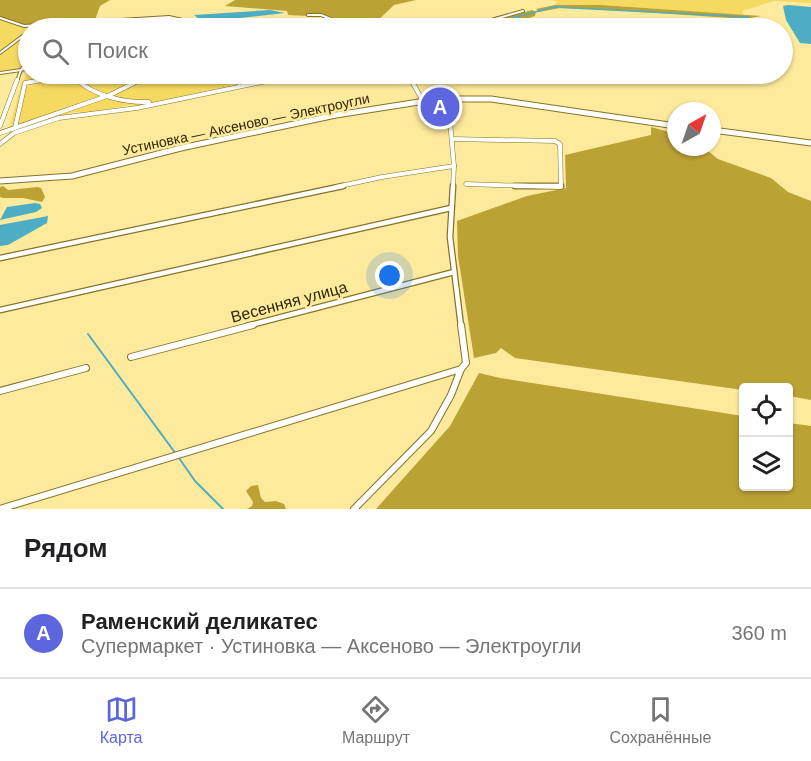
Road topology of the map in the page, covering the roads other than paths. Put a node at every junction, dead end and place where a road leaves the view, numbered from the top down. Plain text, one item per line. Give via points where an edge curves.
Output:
1 (524, 11) dead end
2 (308, 15) dead end
3 (0, 18) edge
4 (158, 18) edge
5 (174, 18) edge
6 (328, 18) edge
7 (499, 18) edge
8 (6, 22) junction
9 (0, 24) edge
10 (18, 25) edge
11 (18, 40) edge
12 (0, 53) edge
13 (18, 69) edge
14 (0, 72) edge
15 (18, 79) edge
16 (25, 84) edge
17 (82, 84) edge
18 (131, 84) edge
19 (234, 84) edge
20 (251, 84) edge
21 (414, 84) edge
22 (110, 95) junction
23 (448, 98) junction
24 (423, 101) junction
25 (667, 125) edge
26 (0, 126) edge
27 (15, 128) junction
28 (721, 131) edge
29 (0, 133) edge
30 (452, 139) junction
31 (811, 143) edge
32 (0, 144) edge
33 (454, 166) junction
34 (0, 181) edge
35 (466, 184) dead end
36 (452, 208) junction
37 (0, 258) edge
38 (454, 272) junction
39 (0, 310) edge
40 (131, 357) dead end
41 (86, 368) dead end
42 (461, 369) junction
43 (0, 391) edge
44 (0, 509) edge
45 (354, 509) edge

1 - 7 street
2 - 6 street
3 - 8 street
4 - 5 street
8 - 9 street
8 - 10 street
11 - 12 street
13 - 14 street
15 - 26 street
16 - 27 street
17 - 22 street via 89,90
18 - 22 street
19 - 22 street via 138,104
20 - 32 street via 137,108 68,115 16,132
21 - 24 street
22 - 27 street
23 - 24 main road, Устиновка — Аксеново — Электроугли
23 - 25 main road, Устиновка — Аксеново — Электроугли via 491,99
23 - 30 street
24 - 34 main road, Устиновка — Аксеново — Электроугли via 208,142 72,176
27 - 29 street
28 - 31 main road
30 - 33 street
30 - 35 street via 560,144 561,187
33 - 36 street
33 - 37 street via 382,177
36 - 38 street
36 - 39 street
38 - 40 street, Весенняя улица
38 - 42 street via 466,363
41 - 43 street
42 - 44 street
42 - 45 street via 431,431

